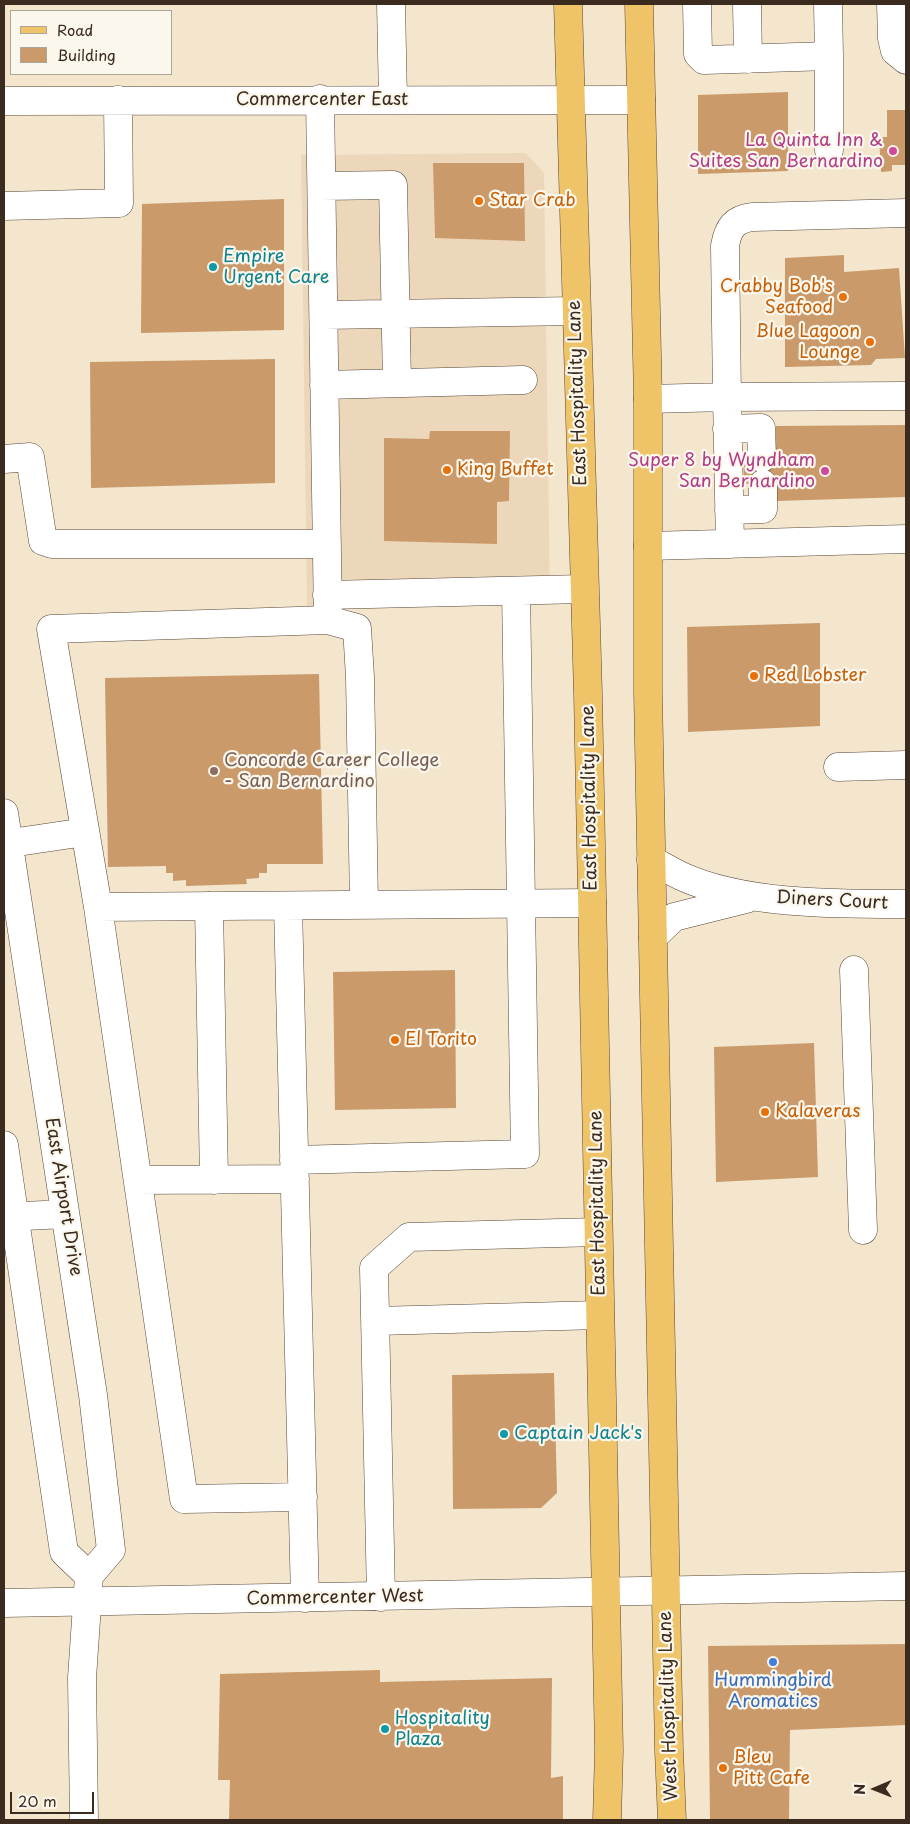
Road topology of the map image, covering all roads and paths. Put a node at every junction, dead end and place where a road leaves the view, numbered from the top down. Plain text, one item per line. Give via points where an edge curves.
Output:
1 (391, 4) edge
2 (568, 4) edge
3 (639, 4) edge
4 (697, 4) edge
5 (747, 4) edge
6 (828, 4) edge
7 (891, 4) edge
8 (829, 56) junction
9 (748, 59) junction
10 (906, 60) edge
11 (320, 99) junction
12 (118, 100) junction
13 (393, 100) junction
14 (570, 100) junction
15 (641, 100) junction
16 (4, 101) edge
17 (829, 150) dead end
18 (322, 186) junction
19 (4, 206) edge
20 (906, 214) edge
21 (576, 311) junction
22 (396, 314) junction
23 (324, 315) junction
24 (524, 380) dead end
25 (397, 383) junction
26 (324, 385) junction
27 (906, 396) edge
28 (727, 397) junction
29 (648, 399) junction
30 (727, 429) junction
31 (4, 459) edge
32 (729, 510) junction
33 (906, 539) edge
34 (327, 544) junction
35 (730, 544) junction
36 (648, 546) junction
37 (584, 589) junction
38 (516, 591) junction
39 (328, 608) junction
40 (906, 765) edge
41 (838, 767) dead end
42 (4, 812) edge
43 (85, 832) junction
44 (6, 844) edge
45 (651, 860) junction
46 (758, 896) junction
47 (592, 903) junction
48 (520, 904) junction
49 (906, 904) edge
50 (364, 905) junction
51 (208, 906) junction
52 (288, 906) junction
53 (98, 907) junction
54 (652, 937) junction
55 (854, 970) dead end
56 (4, 1145) edge
57 (295, 1170) junction
58 (138, 1180) junction
59 (214, 1180) junction
60 (66, 1214) junction
61 (10, 1216) edge
62 (863, 1230) dead end
63 (598, 1232) junction
64 (600, 1315) junction
65 (376, 1321) junction
66 (302, 1497) junction
67 (89, 1576) junction
68 (906, 1586) edge
69 (666, 1592) junction
70 (606, 1593) junction
71 (381, 1597) junction
72 (305, 1598) junction
73 (4, 1603) edge
74 (89, 1603) junction
75 (84, 1820) edge
76 (607, 1820) edge
77 (672, 1820) edge

1 - 13 street
2 - 14 main road, East Hospitality Lane
3 - 15 main road
4 - 9 street via 698,54 704,60
5 - 9 street
6 - 8 street
7 - 10 street via 895,51
8 - 9 street
8 - 17 street
11 - 12 street, Commercenter East
11 - 13 street, Commercenter East
11 - 18 street
12 - 16 street, Commercenter East
12 - 19 street via 119,203
13 - 14 street, Commercenter East
14 - 15 street, Commercenter East
14 - 21 main road, East Hospitality Lane
15 - 29 main road
18 - 22 street via 393,185
18 - 23 street
20 - 28 street via 753,217 742,218 733,224 725,246
21 - 22 street
21 - 37 main road, East Hospitality Lane
22 - 23 street
22 - 25 street
23 - 26 street
24 - 25 street
25 - 26 street
26 - 34 street
27 - 28 street
28 - 29 street
28 - 30 street
29 - 36 main road
30 - 32 street
30 - 32 street via 761,428 763,509
31 - 34 street via 30,457 43,542
32 - 35 street
33 - 35 street
34 - 39 street
35 - 36 street
36 - 45 main road
37 - 38 street
37 - 47 main road, East Hospitality Lane
38 - 39 street
38 - 48 street
39 - 43 street via 51,629
39 - 50 street via 357,628
40 - 41 street
42 - 44 street, East Airport Drive
43 - 44 street
43 - 53 street
44 - 60 street, East Airport Drive
45 - 46 street, Diners Court via 710,886
45 - 54 main road
46 - 49 street, Diners Court via 847,904
46 - 54 street, Diners Court via 674,917
47 - 48 street
47 - 63 main road, East Hospitality Lane
48 - 50 street
48 - 57 street via 524,1154
50 - 52 street
51 - 52 street
51 - 53 street
51 - 59 street
52 - 57 street
53 - 58 street
54 - 69 main road
55 - 62 street
56 - 61 street
57 - 59 street
57 - 66 street
58 - 59 street
58 - 66 street via 184,1499
60 - 61 street
60 - 67 street, East Airport Drive via 102,1460 111,1550
61 - 67 street via 64,1552
63 - 64 main road, East Hospitality Lane
63 - 65 street via 409,1237 374,1268
64 - 65 street
64 - 70 main road, East Hospitality Lane
65 - 71 street
66 - 72 street
67 - 74 street
68 - 69 street, Commercenter West
69 - 70 street, Commercenter West
69 - 77 main road, West Hospitality Lane
70 - 71 street, Commercenter West
70 - 76 main road
71 - 72 street, Commercenter West
72 - 74 street, Commercenter West
73 - 74 street, Commercenter West
74 - 75 street via 82,1678

